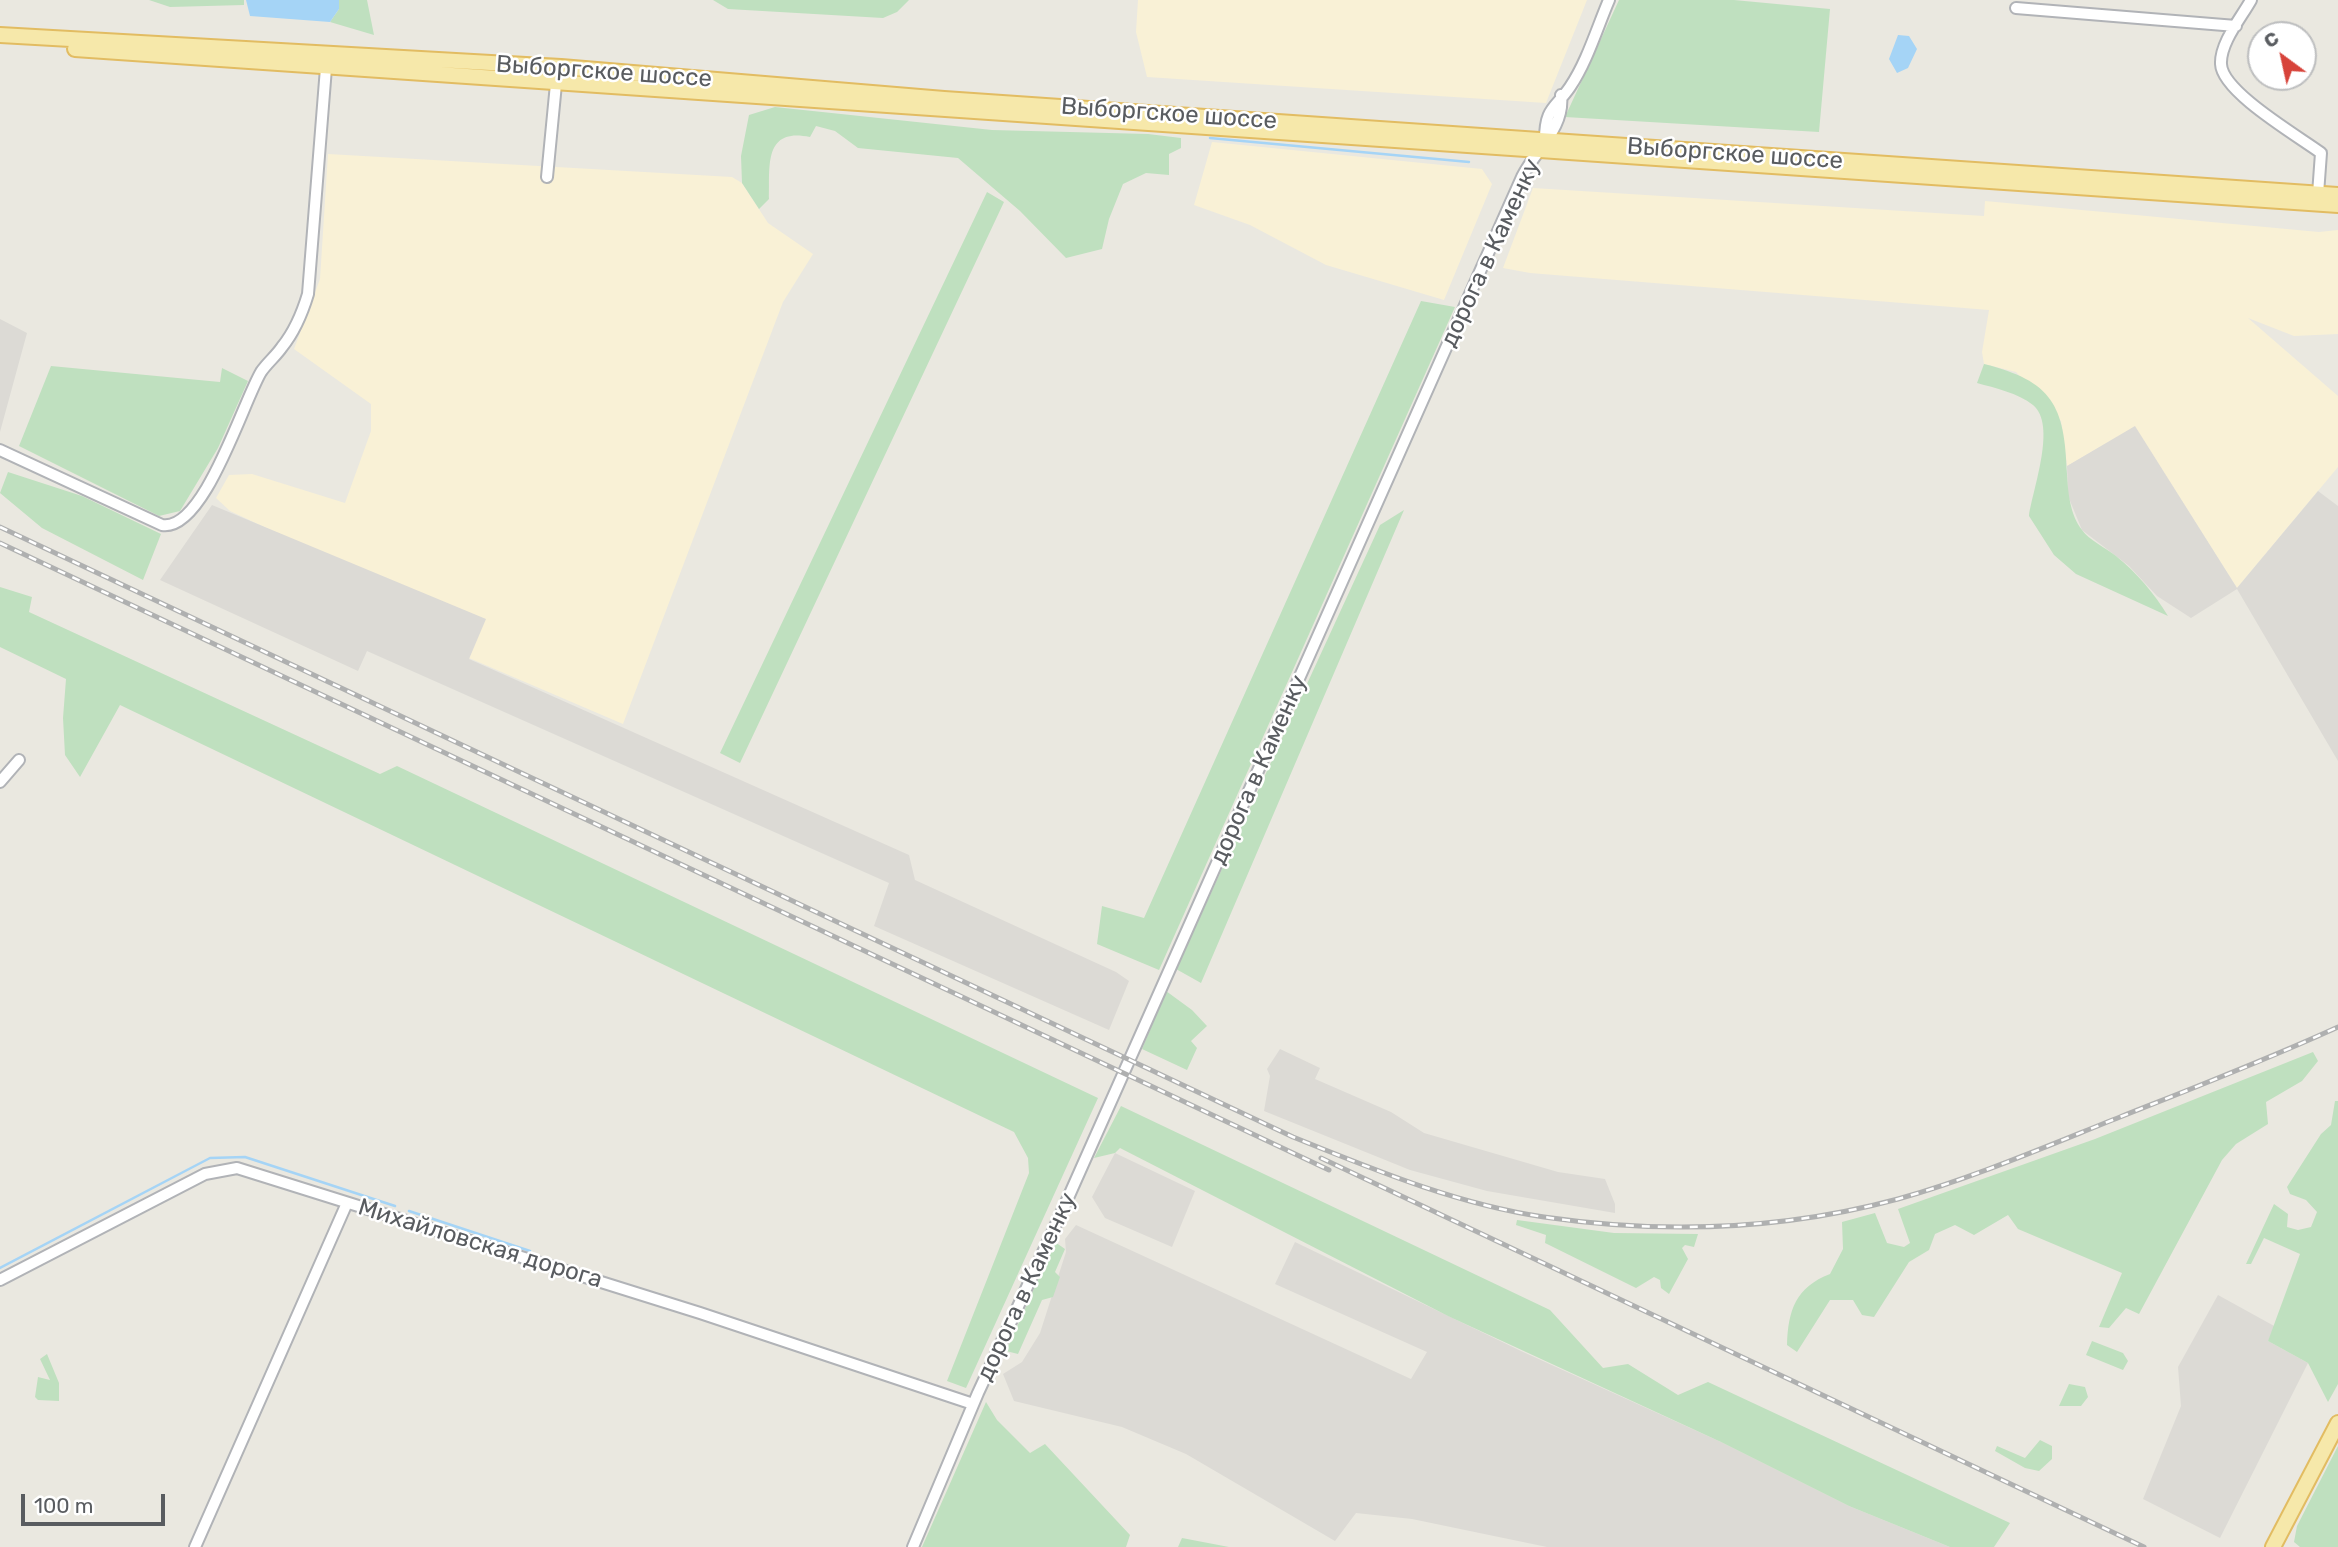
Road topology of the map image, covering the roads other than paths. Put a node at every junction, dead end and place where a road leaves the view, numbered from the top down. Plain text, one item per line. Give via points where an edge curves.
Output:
1 (1609, 0) edge
2 (2251, 0) edge
3 (2016, 8) dead end
4 (2236, 26) junction
5 (0, 35) edge
6 (0, 44) edge
7 (561, 67) junction
8 (326, 68) junction
9 (556, 84) junction
10 (1541, 145) junction
11 (547, 177) dead end
12 (2318, 194) junction
13 (2338, 195) edge
14 (2338, 205) edge
15 (0, 450) edge
16 (19, 760) dead end
17 (0, 782) edge
18 (347, 1203) junction
19 (0, 1280) edge
20 (973, 1405) junction
21 (2338, 1423) edge
22 (195, 1547) edge
23 (913, 1547) edge
24 (2273, 1547) edge

1 - 10 street, дорога в Каменку via 1569,89 1561,95 1563,110 1556,128
2 - 4 street
3 - 4 street
4 - 12 street via 2223,52 2223,74 2242,96 2321,153
5 - 7 main road, Выборгское шоссе
6 - 8 main road, Выборгское шоссе
7 - 9 street
7 - 10 main road, Выборгское шоссе
8 - 9 main road, Выборгское шоссе
8 - 15 street via 308,294 301,318 261,373 222,459 183,520 171,527 162,525
9 - 10 main road, Выборгское шоссе
9 - 11 street
10 - 12 main road, Выборгское шоссе
10 - 14 main road, Выборгское шоссе
10 - 20 street, дорога в Каменку via 1522,177
12 - 13 main road, Выборгское шоссе
16 - 17 street
18 - 19 street, Михайловская дорога via 237,1168 221,1170 205,1174
18 - 20 street, Михайловская дорога via 700,1313
18 - 22 street
20 - 23 street, дорога в Каменку
21 - 24 main road

